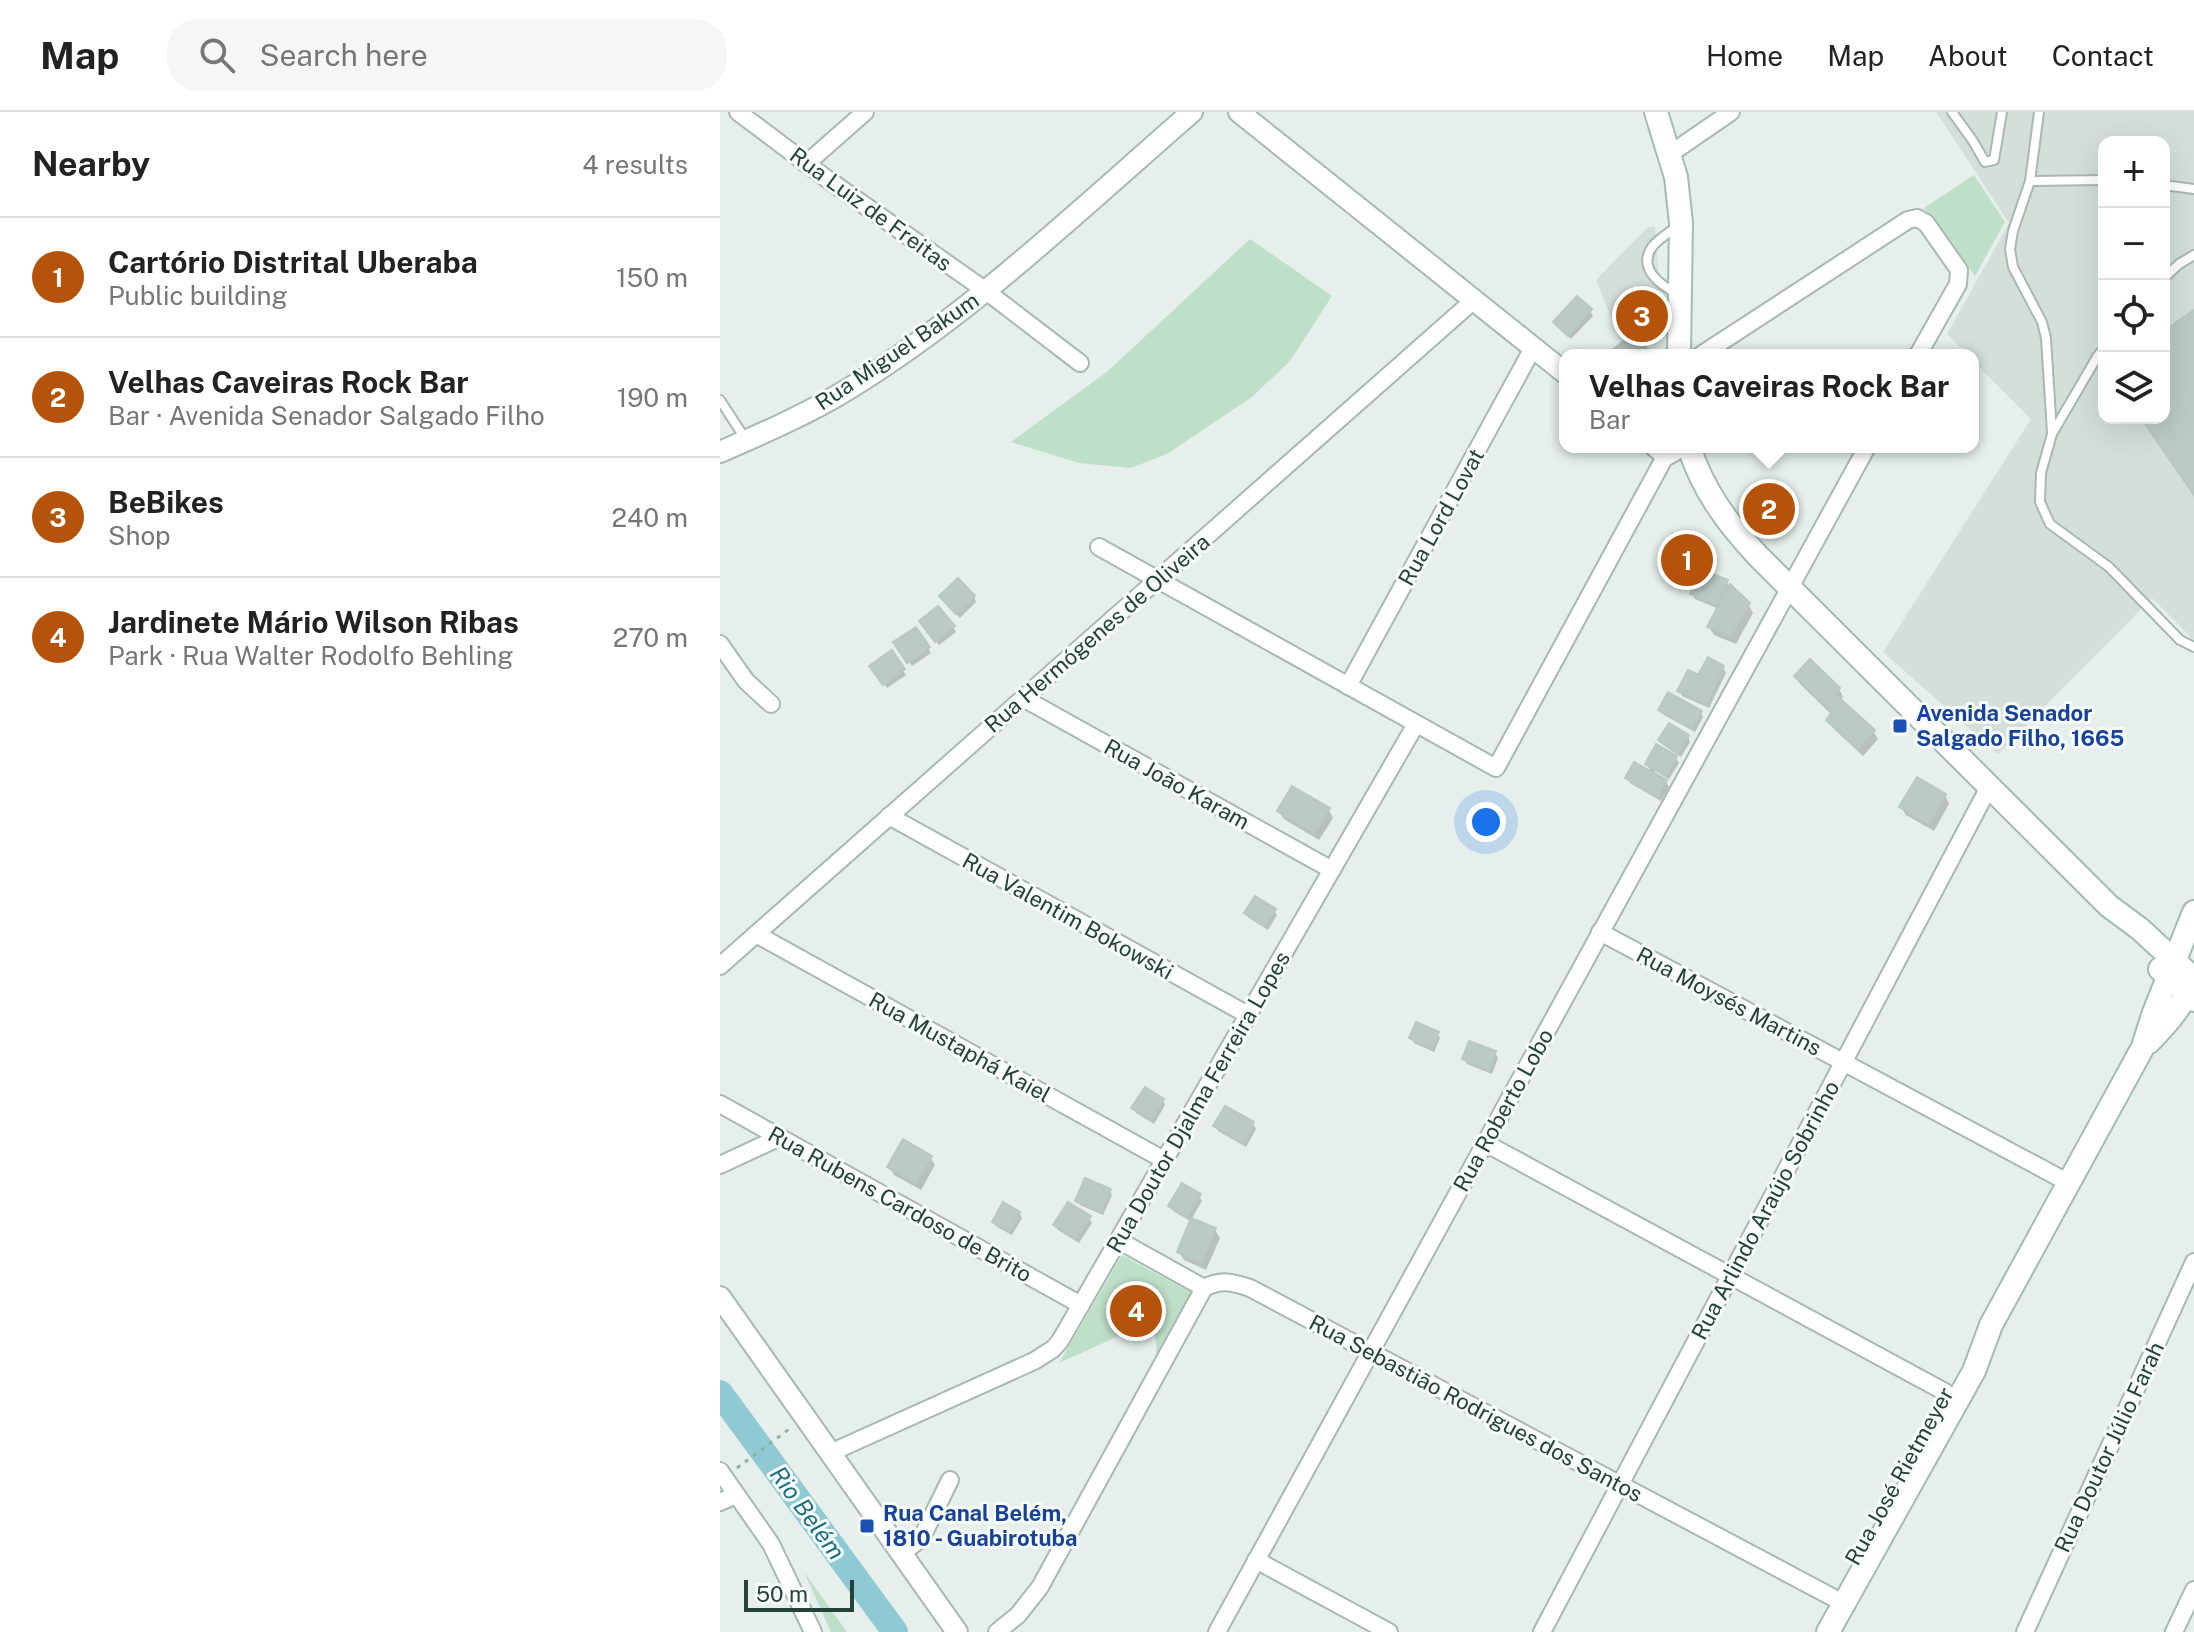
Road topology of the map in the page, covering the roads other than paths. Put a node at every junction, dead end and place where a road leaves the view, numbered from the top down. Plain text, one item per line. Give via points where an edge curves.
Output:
1 (738, 112) edge
2 (865, 112) edge
3 (1192, 112) edge
4 (1239, 112) edge
5 (1656, 112) edge
6 (1731, 112) edge
7 (1952, 112) edge
8 (2002, 112) edge
9 (2039, 112) edge
10 (1670, 154) junction
11 (806, 164) junction
12 (2098, 180) edge
13 (2030, 181) junction
14 (2170, 186) edge
15 (2194, 189) edge
16 (1681, 223) junction
17 (2194, 255) edge
18 (2170, 272) edge
19 (986, 291) junction
20 (1681, 296) junction
21 (1474, 300) junction
22 (1533, 348) junction
23 (1679, 349) edge
24 (1710, 349) edge
25 (1921, 349) edge
26 (2101, 352) edge
27 (1080, 363) dead end
28 (1559, 368) edge
29 (720, 400) edge
30 (2052, 434) junction
31 (746, 440) junction
32 (720, 452) edge
33 (1665, 453) edge
34 (1691, 453) edge
35 (1864, 453) edge
36 (1099, 547) dead end
37 (1158, 580) junction
38 (1789, 588) junction
39 (720, 644) edge
40 (2194, 647) edge
41 (1348, 686) junction
42 (1023, 698) junction
43 (771, 704) dead end
44 (1416, 724) junction
45 (1989, 787) junction
46 (889, 816) junction
47 (1332, 870) junction
48 (2194, 912) edge
49 (1600, 932) junction
50 (756, 934) junction
51 (720, 966) edge
52 (2172, 969) junction
53 (2193, 986) edge
54 (1248, 1015) junction
55 (2143, 1047) junction
56 (1843, 1062) junction
57 (720, 1104) edge
58 (780, 1137) junction
59 (1485, 1143) junction
60 (1164, 1160) junction
61 (720, 1165) edge
62 (2069, 1183) junction
63 (1118, 1240) junction
64 (2194, 1262) edge
65 (1731, 1275) junction
66 (1204, 1288) junction
67 (720, 1297) edge
68 (1081, 1305) junction
69 (1991, 1325) junction
70 (1370, 1352) junction
71 (1945, 1392) junction
72 (830, 1453) junction
73 (727, 1470) edge
74 (950, 1480) dead end
75 (1620, 1484) junction
76 (736, 1495) junction
77 (720, 1502) edge
78 (901, 1554) junction
79 (1256, 1560) junction
80 (2194, 1590) edge
81 (1832, 1597) junction
82 (813, 1632) edge
83 (957, 1632) edge
84 (997, 1632) edge
85 (1217, 1632) edge
86 (1389, 1632) edge
87 (1542, 1632) edge
88 (1815, 1632) edge
89 (1828, 1632) edge
90 (2025, 1632) edge
91 (2174, 1632) edge

1 - 11 street, Rua Luiz de Freitas
2 - 11 street
3 - 19 street, Rua Miguel Bakum
4 - 21 street
5 - 10 main road
6 - 10 street
7 - 8 lane via 1985,162 1994,160
9 - 13 lane
10 - 16 main road
11 - 19 street, Rua Luiz de Freitas
12 - 13 lane
13 - 30 lane via 2010,249 2046,338
14 - 15 lane
16 - 20 main road
16 - 20 lane via 1652,247 1648,257 1656,281
17 - 18 lane
19 - 27 street, Rua Luiz de Freitas
19 - 31 street, Rua Miguel Bakum via 837,396
20 - 23 main road
21 - 22 street
21 - 37 street, Rua Hermógenes de Oliveira
22 - 28 street
22 - 41 street, Rua Lord Lovat
24 - 25 street via 1917,218 1926,223 1960,274
26 - 30 lane
29 - 31 lane
30 - 40 lane via 2041,473 2040,502 2050,524 2109,567 2180,640
31 - 32 street, Rua Miguel Bakum
33 - 44 street via 1496,768
34 - 38 main road via 1716,506
35 - 38 street, Rua Roberto Lobo
36 - 37 street
37 - 41 street
37 - 42 street, Rua Hermógenes de Oliveira
38 - 45 main road
38 - 49 street, Rua Roberto Lobo
39 - 43 street via 746,681
41 - 44 street
42 - 46 street, Rua Hermógenes de Oliveira
42 - 47 street, Rua João Karam
44 - 47 street, Rua Doutor Djalma Ferreira Lopes
45 - 52 main road via 2109,906 2140,929
45 - 56 street, Rua Arlindo Araújo Sobrinho
46 - 50 street, Rua Hermógenes de Oliveira
46 - 54 street, Rua Valentim Bokowski
47 - 54 street, Rua Doutor Djalma Ferreira Lopes
48 - 52 main road, Rua José Rietmeyer
49 - 56 street, Rua Moysés Martins
49 - 59 street, Rua Roberto Lobo
50 - 51 street, Rua Hermógenes de Oliveira
50 - 60 street, Rua Mustaphá Kaiel
52 - 53 main road
52 - 55 main road, Rua José Rietmeyer
53 - 55 main road, Rua José Rietmeyer
54 - 60 street, Rua Doutor Djalma Ferreira Lopes
55 - 62 main road, Rua José Rietmeyer
56 - 62 street, Rua Moysés Martins
56 - 65 street, Rua Arlindo Araújo Sobrinho
57 - 58 street, Rua Rubens Cardoso de Brito
58 - 61 street
58 - 68 street, Rua Rubens Cardoso de Brito
59 - 65 street
59 - 70 street, Rua Roberto Lobo
60 - 63 street, Rua Doutor Djalma Ferreira Lopes
62 - 69 main road, Rua José Rietmeyer
63 - 66 street
63 - 68 street, Rua Doutor Djalma Ferreira Lopes
64 - 90 street, Rua Doutor Júlio Farah
65 - 71 street
65 - 75 street, Rua Arlindo Araújo Sobrinho
66 - 70 street, Rua Sebastião Rodrigues dos Santos via 1223,1281 1250,1288
66 - 84 street via 1040,1587
67 - 72 street
68 - 72 street, Rua Doutor Djalma Ferreira Lopes via 1045,1355
69 - 71 main road, Rua José Rietmeyer
69 - 89 main road, Rua José Rietmeyer via 1974,1371
70 - 75 street, Rua Sebastião Rodrigues dos Santos
70 - 79 street, Rua Roberto Lobo
71 - 81 main road, Rua José Rietmeyer
72 - 78 street
73 - 76 street
74 - 78 street via 924,1533
75 - 81 street, Rua Sebastião Rodrigues dos Santos
75 - 87 street, Rua Arlindo Araújo Sobrinho
76 - 77 street
76 - 82 street via 771,1544
78 - 83 street
79 - 85 street, Rua Roberto Lobo
79 - 86 street
80 - 91 street
81 - 88 main road, Rua José Rietmeyer

